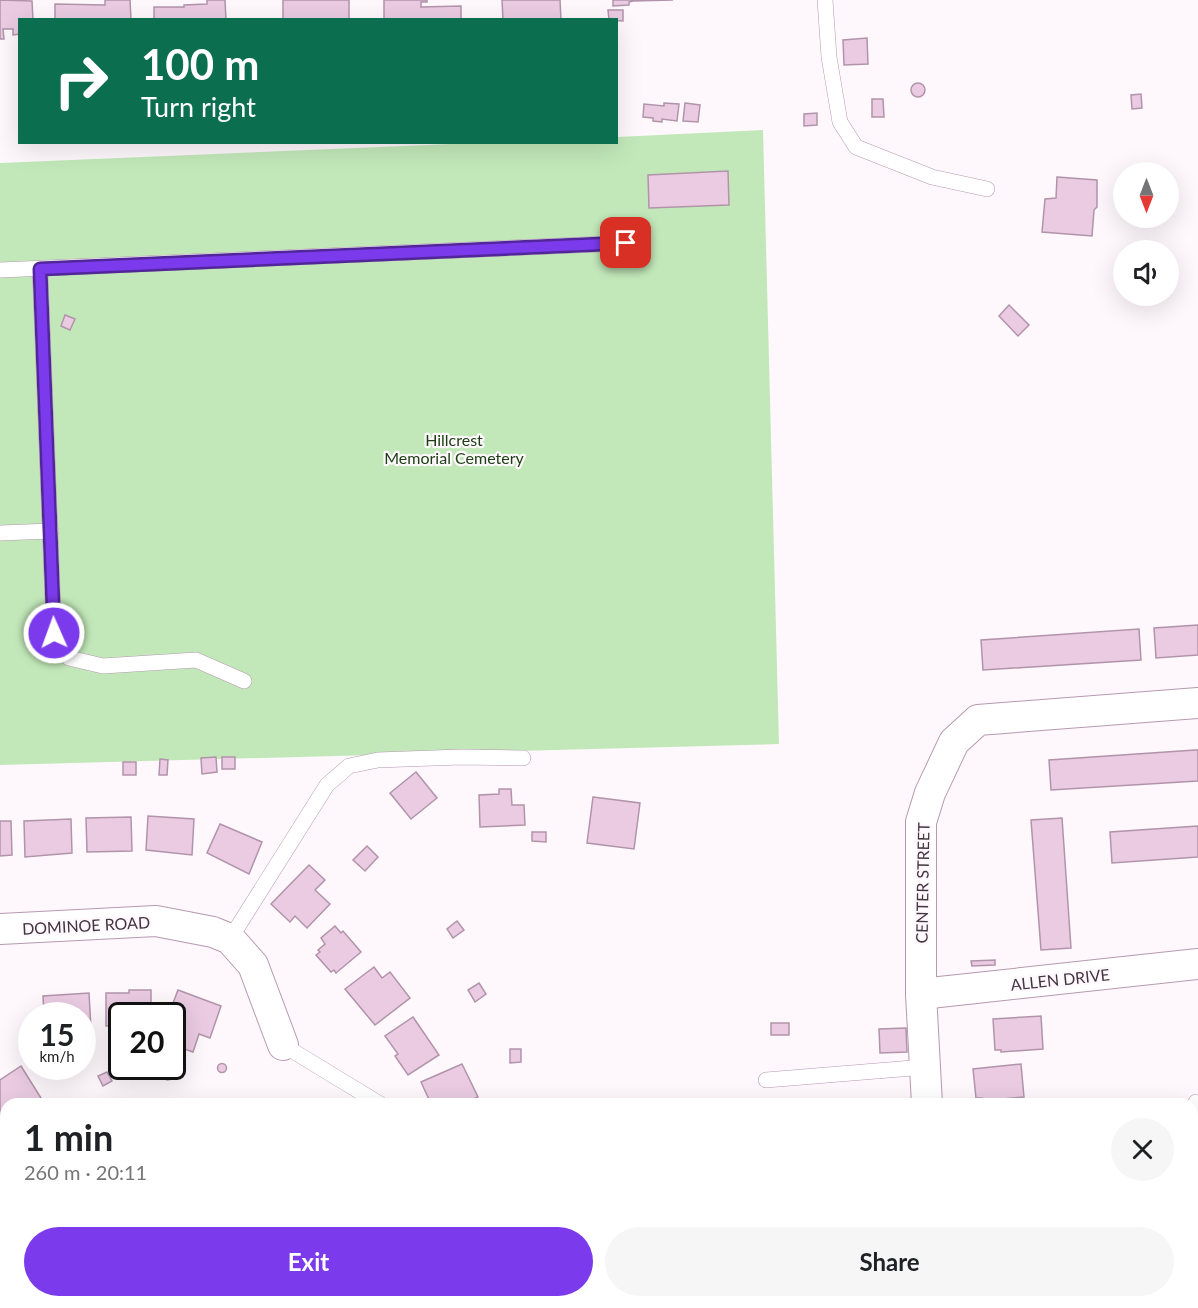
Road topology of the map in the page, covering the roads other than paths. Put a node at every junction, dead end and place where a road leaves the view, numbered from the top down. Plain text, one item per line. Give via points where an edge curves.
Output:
1 (825, 0) edge
2 (987, 189) dead end
3 (626, 243) dead end
4 (40, 269) junction
5 (0, 270) edge
6 (51, 531) junction
7 (0, 533) edge
8 (244, 681) dead end
9 (1198, 703) edge
10 (523, 758) dead end
11 (0, 929) edge
12 (230, 939) junction
13 (1198, 964) edge
14 (921, 994) junction
15 (283, 1045) joint
16 (926, 1067) junction
17 (765, 1080) dead end
18 (370, 1098) edge
19 (927, 1098) edge

1 - 2 lane via 840,122 856,147 932,177
3 - 4 lane
4 - 5 lane
4 - 6 lane
6 - 7 lane
6 - 8 lane via 54,633 69,658 103,666 196,660
9 - 14 street, CENTER STREET via 978,720 954,742 921,822
10 - 12 lane via 378,760 349,766 327,784
11 - 12 street, DOMINOE ROAD via 156,921
12 - 15 street via 253,965
13 - 14 street, ALLEN DRIVE
14 - 16 street, CENTER STREET
15 - 18 lane
16 - 17 lane
16 - 19 street, CENTER STREET

